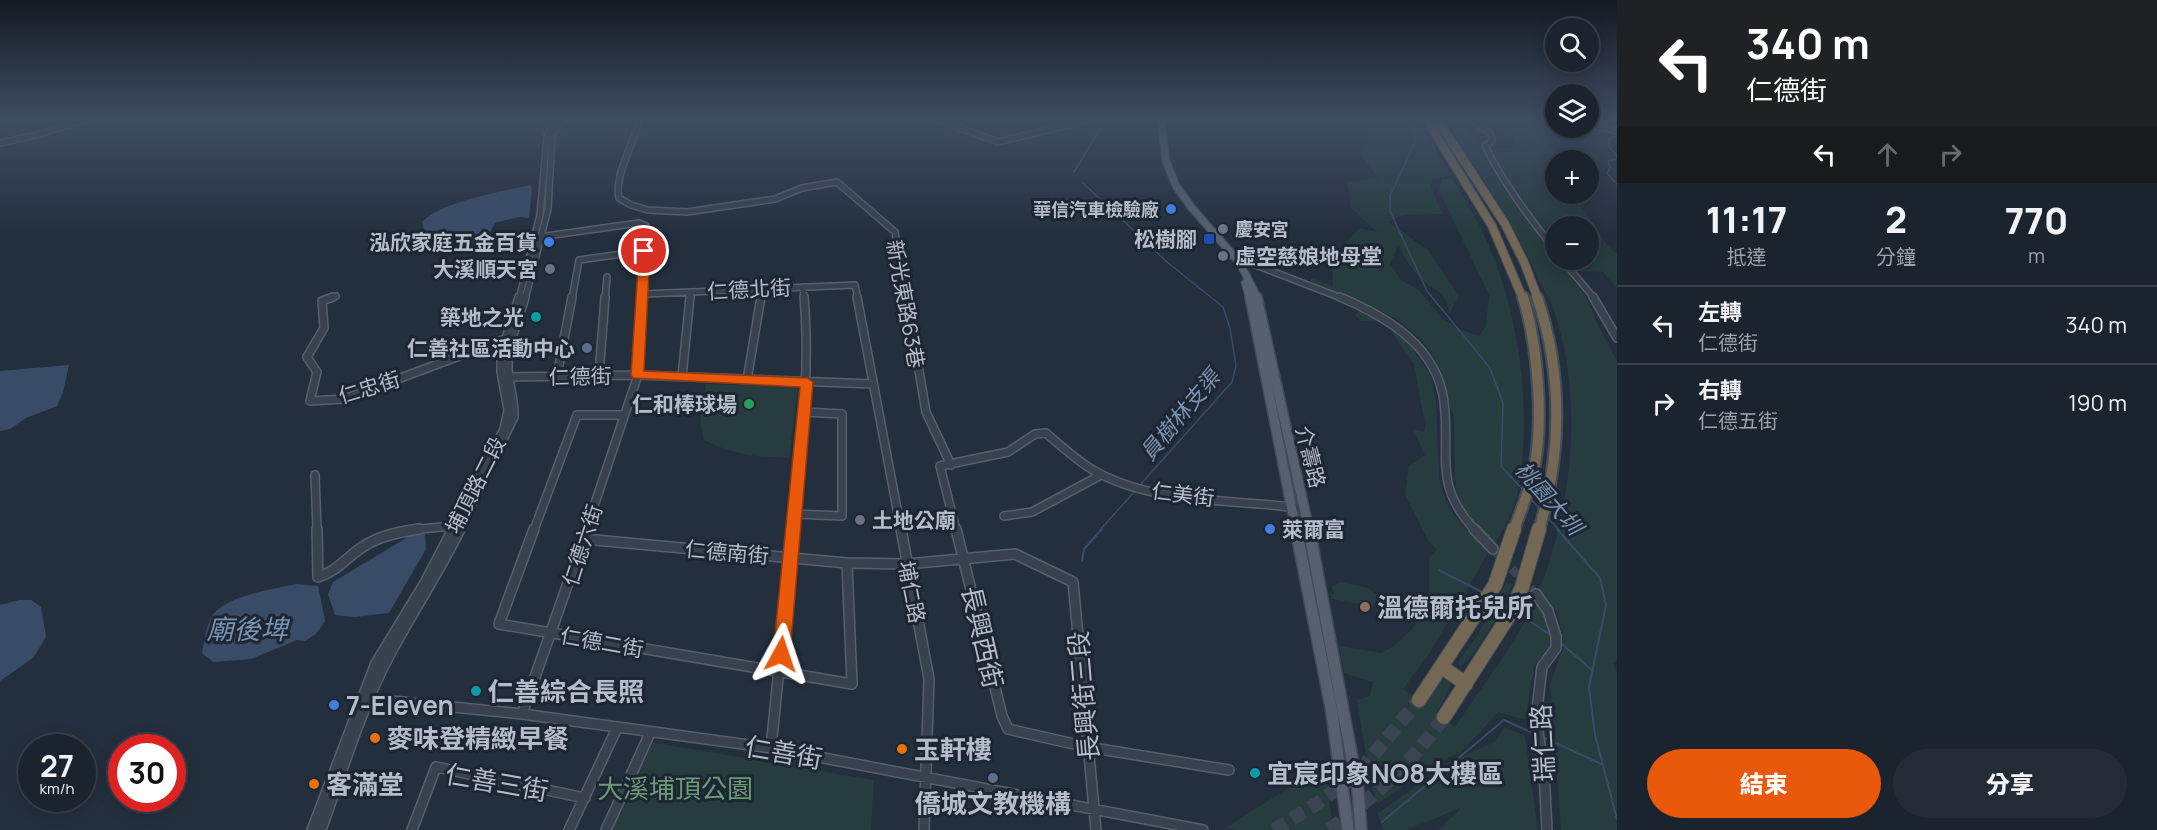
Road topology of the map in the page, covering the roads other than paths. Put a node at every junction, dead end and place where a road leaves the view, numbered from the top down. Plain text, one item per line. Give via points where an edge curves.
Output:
1 (544, 158) edge
2 (551, 158) edge
3 (627, 158) edge
4 (1160, 158) edge
5 (1166, 158) edge
6 (1450, 158) edge
7 (1463, 158) edge
8 (1492, 158) edge
9 (1545, 236) edge
10 (537, 237) junction
11 (644, 251) junction
12 (1231, 256) junction
13 (1570, 270) edge
14 (607, 277) dead end
15 (855, 285) joint
16 (803, 287) junction
17 (762, 289) junction
18 (691, 292) junction
19 (644, 294) junction
20 (336, 296) dead end
21 (1617, 338) edge
22 (508, 339) junction
23 (599, 375) junction
24 (638, 375) junction
25 (557, 376) junction
26 (506, 377) junction
27 (682, 377) junction
28 (747, 380) junction
29 (807, 382) junction
30 (873, 384) junction
31 (804, 412) junction
32 (624, 415) junction
33 (951, 465) junction
34 (940, 466) joint
35 (1101, 474) junction
36 (315, 475) dead end
37 (1291, 506) junction
38 (1305, 509) junction
39 (794, 514) junction
40 (1004, 516) dead end
41 (453, 526) junction
42 (584, 538) junction
43 (1493, 549) tunnel mouth
44 (790, 558) junction
45 (964, 558) junction
46 (847, 563) junction
47 (907, 564) junction
48 (1073, 582) joint
49 (1536, 594) tunnel mouth
50 (552, 633) junction
51 (1442, 667) junction
52 (780, 673) junction
53 (1466, 684) junction
54 (367, 698) junction
55 (1419, 700) tunnel mouth
56 (522, 714) junction
57 (1443, 717) tunnel mouth
58 (617, 728) junction
59 (650, 733) junction
60 (1087, 747) junction
61 (771, 748) junction
62 (1229, 770) dead end
63 (928, 780) junction
64 (585, 798) junction
65 (1094, 810) junction
66 (1190, 829) edge
67 (312, 830) edge
68 (321, 830) edge
69 (412, 830) edge
70 (569, 830) edge
71 (606, 830) edge
72 (924, 830) edge
73 (1096, 830) edge
74 (1203, 830) edge
75 (1348, 830) edge
76 (1361, 830) edge
77 (1547, 830) edge

1 - 10 street, 埔頂路二段
2 - 10 street, 埔頂路二段 via 548,209
3 - 33 street, 新光東路63巷 via 616,186 619,198 631,205 659,212 687,212 775,199 802,188 837,182 895,232 926,412
4 - 12 main road, 介壽路 via 1178,197
5 - 12 main road, 介壽路 via 1186,202
6 - 51 highway via 1492,226 1531,323 1539,417 1532,477 1518,522 1488,596
7 - 53 highway via 1524,262 1554,356 1559,424 1550,496 1536,542 1511,609
8 - 9 street
10 - 11 street, 仁德六街 via 639,223 646,226
10 - 22 street, 埔頂路二段
11 - 19 street, 仁德六街
11 - 25 street via 579,260
12 - 37 main road, 介壽路 via 1253,307
12 - 38 main road, 介壽路 via 1249,278 1258,299
12 - 43 street via 1359,304 1387,318 1410,336 1428,360 1443,398 1448,492 1458,513
13 - 21 street via 1596,300
14 - 23 street
15 - 16 street, 仁德北街
15 - 30 street, 埔仁路
16 - 17 street, 仁德北街
16 - 29 street
17 - 18 street, 仁德北街
17 - 28 street
18 - 19 street, 仁德北街
18 - 27 street
19 - 24 street, 仁德六街
20 - 22 street, 仁忠街 via 322,301 324,328 307,357 317,372 310,401 344,399
22 - 26 street, 埔頂路二段 via 501,354
23 - 24 street, 仁德街
23 - 25 street, 仁德街
24 - 27 street, 仁德街
24 - 32 street, 仁德六街
25 - 26 street, 仁德街
26 - 41 street, 埔頂路二段 via 506,421
26 - 54 street, 埔頂路二段 via 515,404 510,430 439,572
27 - 28 street, 仁德街
28 - 29 street, 仁德街
29 - 30 street, 仁德街
29 - 31 street
30 - 47 street, 埔仁路
31 - 39 street
31 - 39 street via 842,414 842,516
32 - 42 street, 仁德六街
32 - 50 street, 仁德二街 via 577,415 499,624
33 - 34 street, 仁美街
33 - 35 street, 仁美街 via 1008,452 1035,434 1046,433
34 - 45 street, 長興西街
35 - 37 street, 仁美街 via 1138,487
35 - 40 street via 1032,512
36 - 41 street via 318,577 378,539 417,529
37 - 38 street, 仁美街
37 - 75 main road, 介壽路 via 1342,766
38 - 76 main road, 介壽路 via 1358,790
39 - 44 street
41 - 54 street, 埔頂路二段 via 426,581 376,663
42 - 44 street, 仁德南街
42 - 50 street, 仁德六街
44 - 46 street, 仁德南街
44 - 52 street
45 - 47 street, 仁德南街
45 - 48 street, 仁德南街 via 1015,554
45 - 60 street, 長興西街 via 1008,729
46 - 47 street, 仁德南街
46 - 52 street, 仁德二街 via 852,684
47 - 63 street, 埔仁路 via 929,679
48 - 60 street, 長興街三段
49 - 77 street, 瑞仁路 via 1548,611 1556,636 1556,648 1542,667 1536,718
50 - 52 street, 仁德二街
50 - 56 street, 仁德六街
51 - 53 highway
51 - 55 highway
52 - 61 street
53 - 57 highway
54 - 56 street, 仁善街
54 - 67 street, 埔頂路二段
54 - 68 street, 埔頂路二段
56 - 58 street, 仁善街
58 - 59 street, 仁善街
58 - 64 street
59 - 61 street, 仁善街
59 - 71 street
60 - 62 street
60 - 65 street, 長興街三段
61 - 63 street, 仁善街
63 - 65 street, 仁善街
63 - 72 street, 埔仁路
64 - 69 street, 仁善三街 via 436,767
64 - 70 street
65 - 66 street, 仁善街
65 - 73 street, 長興街三段
66 - 74 street, 仁善街

